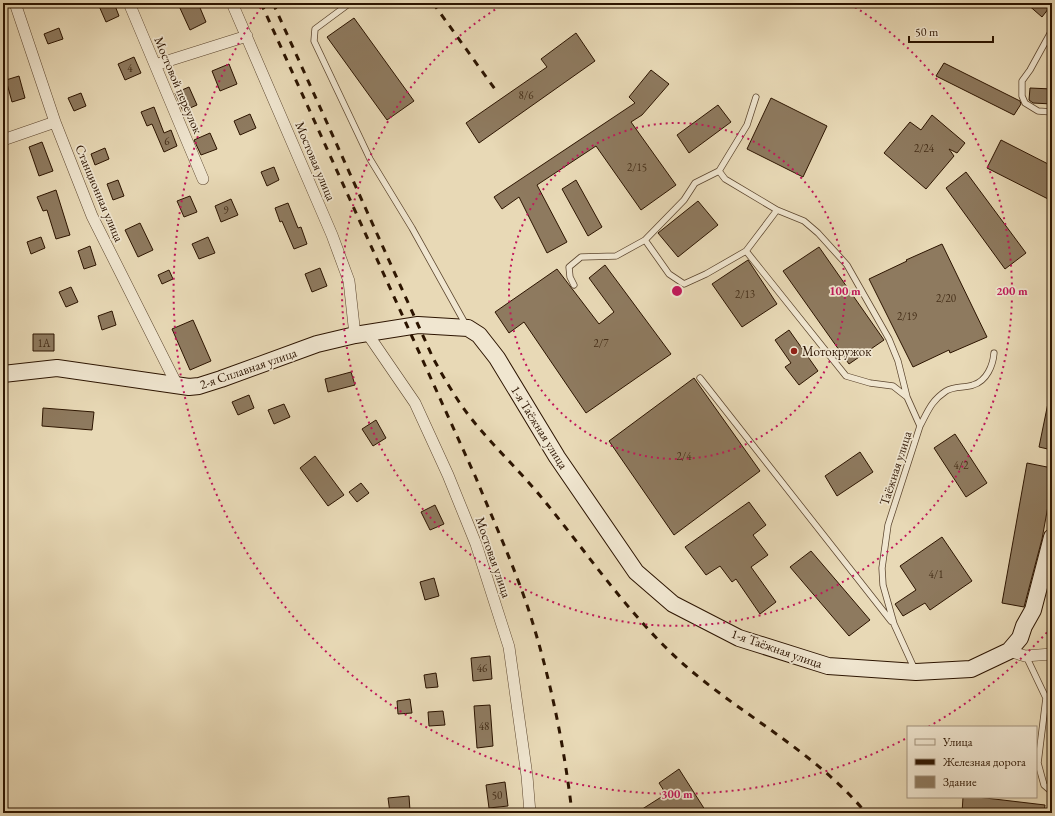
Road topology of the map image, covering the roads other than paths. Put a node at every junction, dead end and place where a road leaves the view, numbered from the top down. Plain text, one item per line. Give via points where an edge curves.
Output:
1 (14, 3) edge
2 (129, 3) edge
3 (232, 3) edge
4 (350, 3) edge
5 (1052, 30) edge
6 (248, 36) junction
7 (155, 65) junction
8 (756, 97) dead end
9 (1052, 112) edge
10 (55, 122) junction
11 (3, 140) edge
12 (719, 171) junction
13 (203, 179) dead end
14 (777, 210) junction
15 (645, 240) junction
16 (746, 251) junction
17 (574, 285) dead end
18 (468, 328) junction
19 (361, 334) junction
20 (994, 353) dead end
21 (3, 374) edge
22 (700, 378) dead end
23 (177, 385) junction
24 (907, 397) junction
25 (920, 426) junction
26 (1052, 537) edge
27 (894, 624) junction
28 (1009, 651) junction
29 (1052, 654) edge
30 (1025, 656) junction
31 (916, 672) junction
32 (1052, 792) edge
33 (530, 813) edge

1 - 10 street, Станционная улица
2 - 7 street, Мостовой переулок
3 - 6 street, Мостовая улица
4 - 18 lane via 316,29 314,41 370,159
5 - 9 lane via 1022,81 1022,96 1025,103 1038,111
6 - 7 street
6 - 19 street, Мостовая улица via 350,280
7 - 13 street, Мостовой переулок
8 - 12 lane via 747,125
10 - 11 street
10 - 23 street, Станционная улица via 92,216
12 - 14 lane, Таёжная улица via 725,178
12 - 15 lane via 695,183 684,200
14 - 16 lane
14 - 24 lane, Таёжная улица via 804,221 847,265 889,339 898,361
15 - 16 lane via 669,274 684,284
15 - 17 lane via 616,256 582,257 569,267
16 - 24 lane via 846,376 893,386
18 - 19 street, 2-я Сплавная улица via 418,325
18 - 31 street, 1-я Таёжная улица via 479,335 497,358 557,457 636,572 673,604 739,638 828,666
19 - 23 street, 2-я Сплавная улица via 317,344 200,386
19 - 33 street, Мостовая улица via 415,403 476,544 509,648
20 - 25 lane via 993,363 986,377 974,385 947,390 931,403
21 - 23 street, 2-я Сплавная улица via 57,368
22 - 27 lane
24 - 25 lane, Таёжная улица
25 - 27 lane, Таёжная улица via 888,526 882,568 883,585
26 - 28 street, 1-я Таёжная улица via 1033,610 1020,638
27 - 31 lane, Таёжная улица
28 - 30 street
28 - 31 street, 1-я Таёжная улица via 971,670
29 - 30 street
30 - 32 lane via 1046,698 1038,763 1044,785

